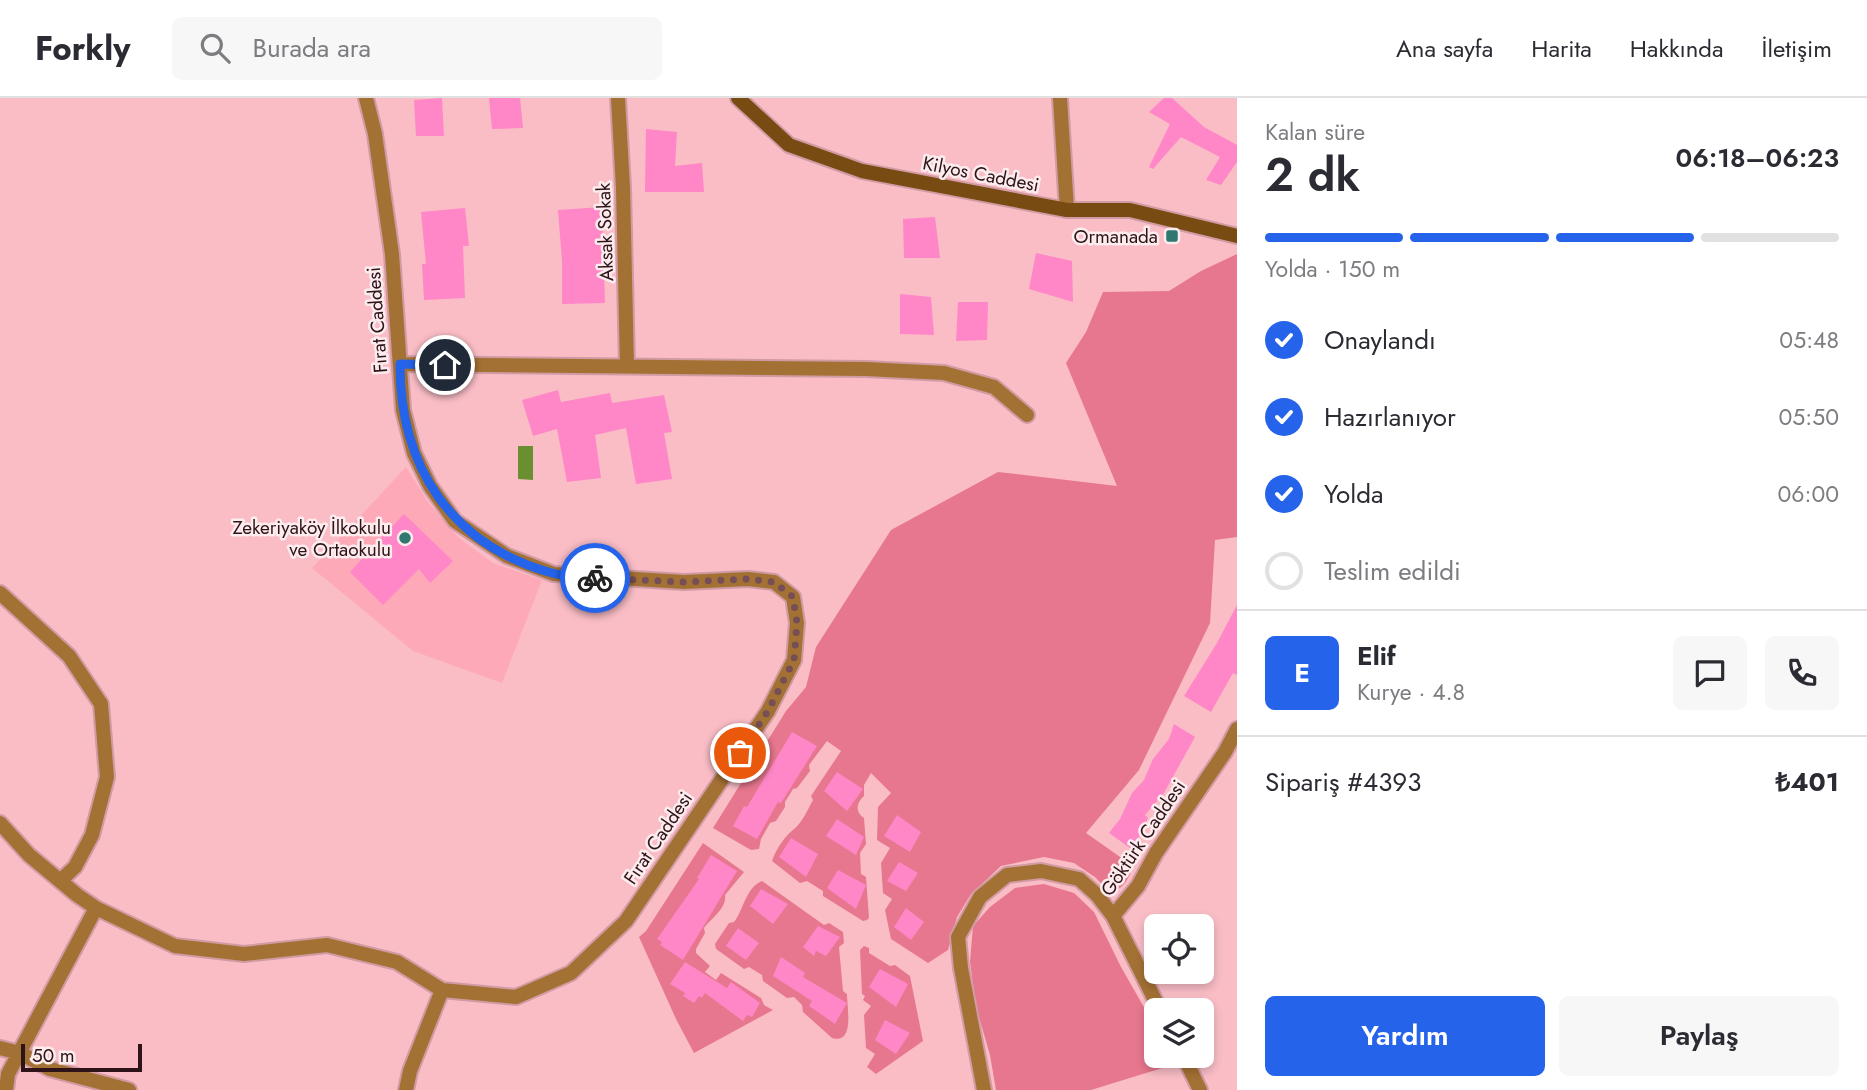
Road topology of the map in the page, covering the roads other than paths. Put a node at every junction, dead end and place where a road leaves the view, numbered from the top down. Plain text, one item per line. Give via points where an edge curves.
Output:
1 (366, 98) edge
2 (618, 98) edge
3 (738, 98) edge
4 (1060, 98) edge
5 (1067, 210) junction
6 (1237, 236) edge
7 (400, 364) junction
8 (627, 366) junction
9 (1027, 415) dead end
10 (0, 593) edge
11 (1237, 729) edge
12 (0, 823) edge
13 (60, 881) junction
14 (96, 908) junction
15 (1114, 916) junction
16 (442, 990) junction
17 (1154, 998) edge
18 (0, 1048) edge
19 (20, 1053) junction
20 (1189, 1068) edge
21 (6, 1090) edge
22 (129, 1090) edge
23 (406, 1090) edge
24 (984, 1090) edge
25 (1200, 1090) edge

1 - 7 street, Fırat Caddesi via 392,254
2 - 8 street, Aksak Sokak
3 - 5 street, Kilyos Caddesi via 789,145 862,171
4 - 5 street
5 - 6 street, Kilyos Caddesi via 1130,210
7 - 8 street
7 - 16 street, Fırat Caddesi via 403,410 414,453 430,486 456,521 479,538 507,556 554,574 774,582 793,597 797,623 794,660 768,711 626,921 571,973 516,997
8 - 9 street via 944,373 994,387
10 - 13 street via 69,656 101,704 107,777 92,835 75,867
11 - 15 street, Göktürk Caddesi via 1138,886
12 - 13 street, Fırat Caddesi
13 - 14 street, Fırat Caddesi
14 - 16 street, Fırat Caddesi via 175,946 244,954 327,945 397,962
14 - 19 street
15 - 17 street, Göktürk Caddesi
15 - 24 street via 1079,878 1041,871 1007,875 980,897 958,937
16 - 23 street
18 - 19 street
19 - 21 street via 8,1074
19 - 22 street via 50,1069
20 - 25 street

